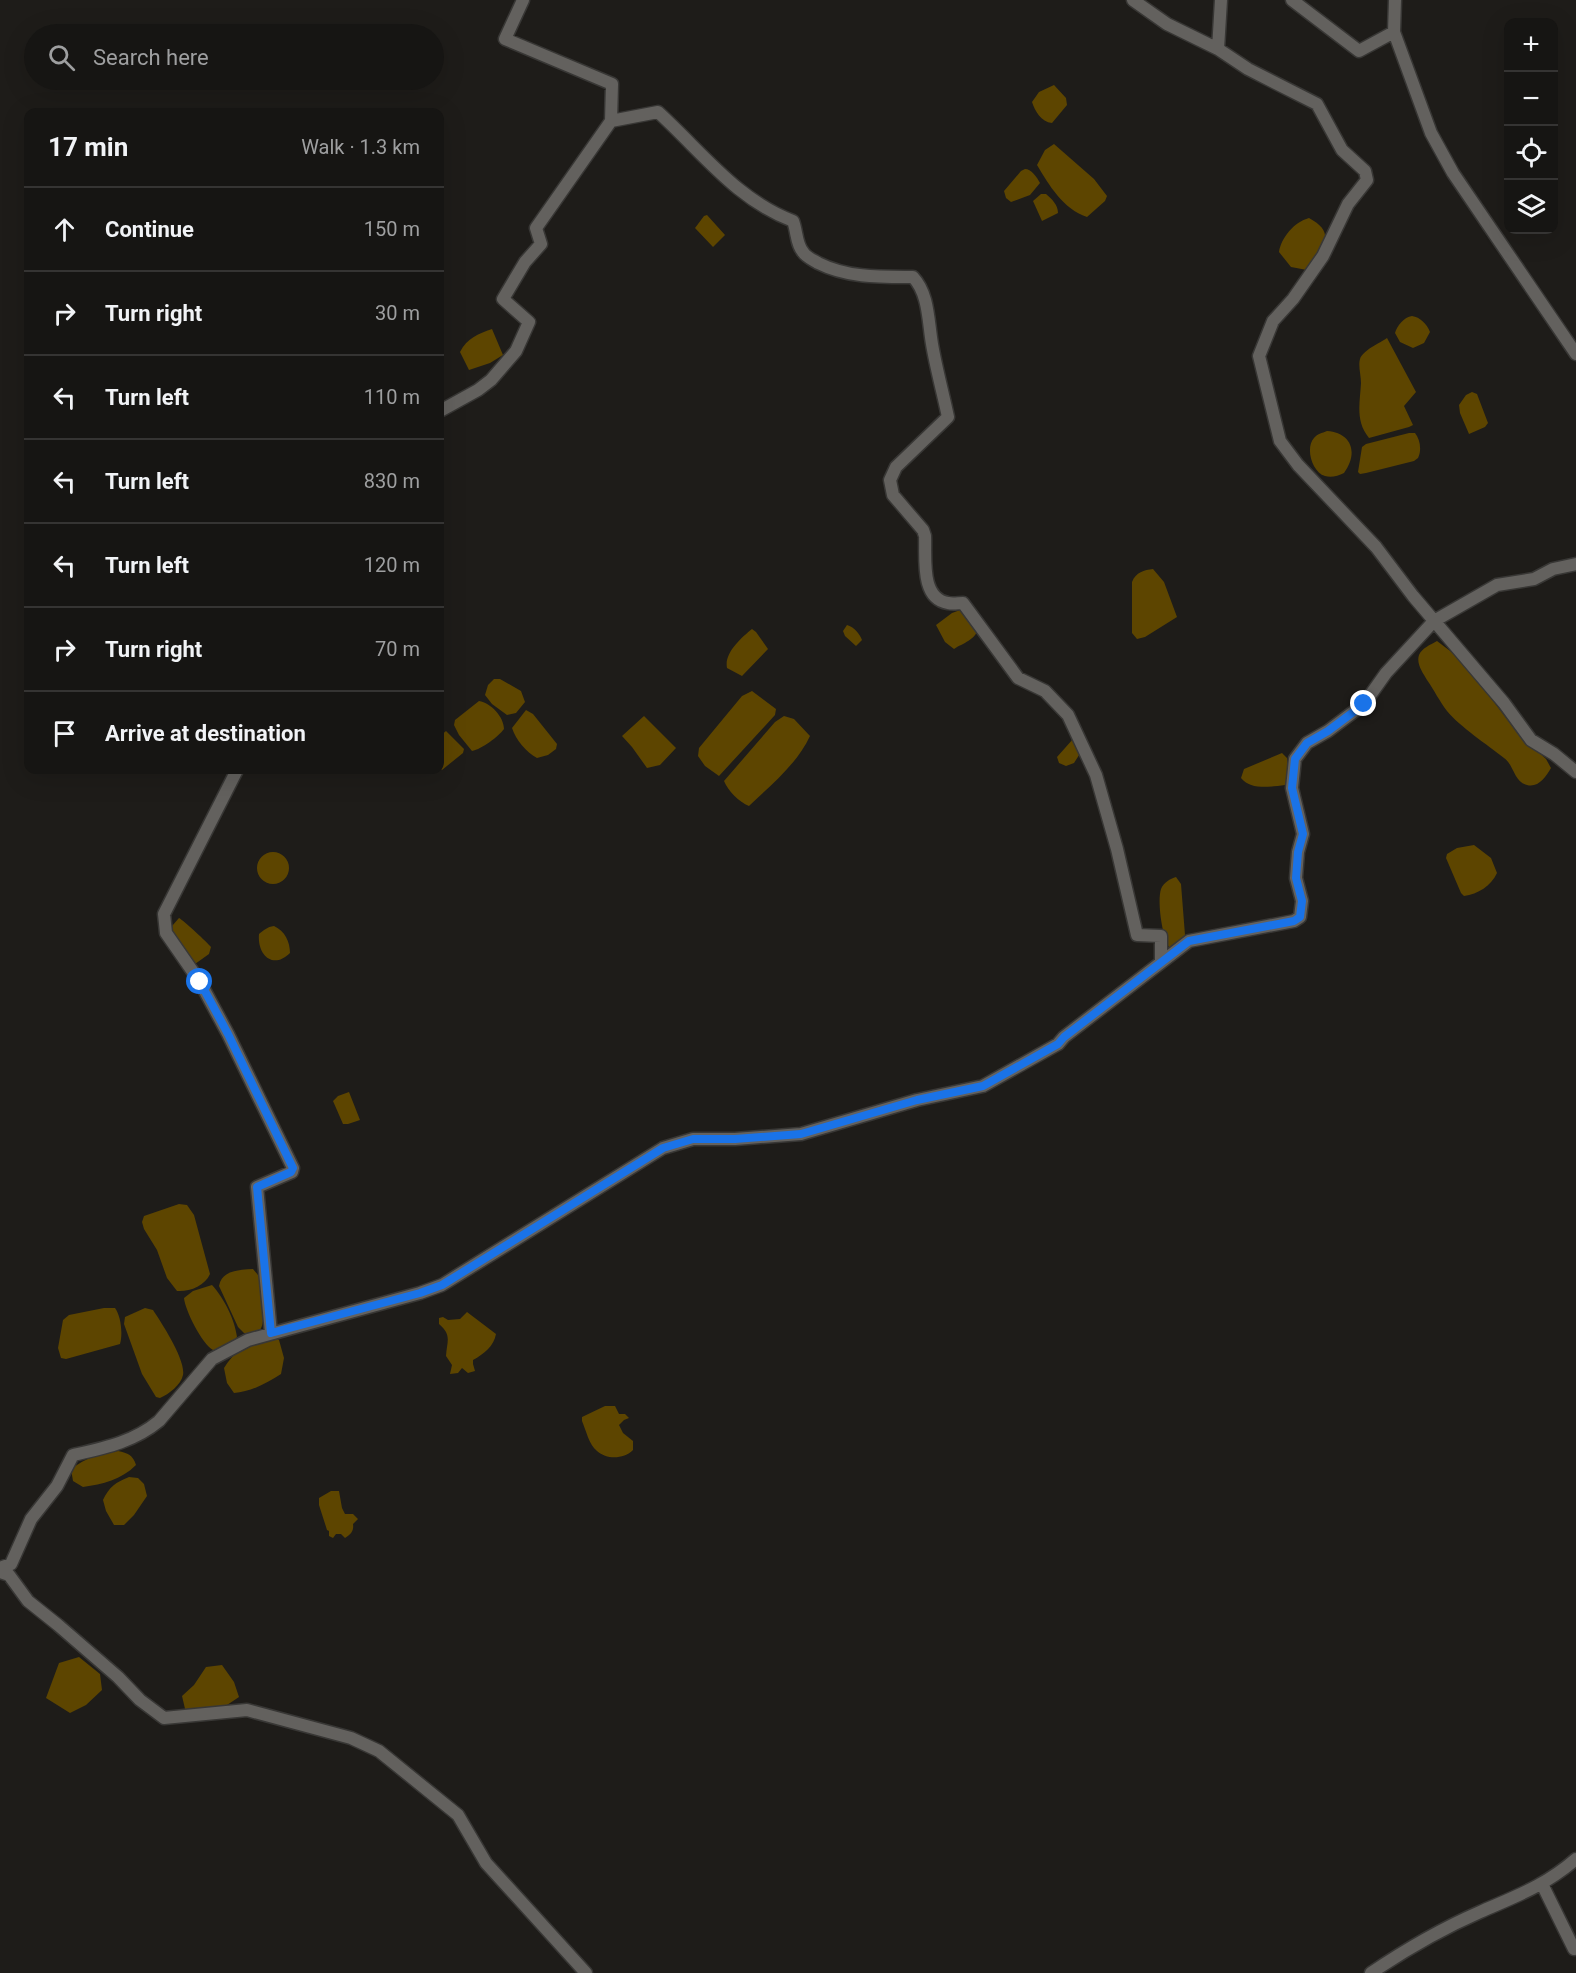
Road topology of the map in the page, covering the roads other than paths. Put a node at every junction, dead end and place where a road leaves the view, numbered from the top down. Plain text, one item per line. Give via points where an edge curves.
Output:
1 (523, 0) edge
2 (1133, 0) edge
3 (1221, 0) edge
4 (1292, 0) edge
5 (1395, 0) edge
6 (1394, 32) junction
7 (1218, 49) junction
8 (611, 121) junction
9 (1576, 354) edge
10 (444, 409) edge
11 (1576, 564) edge
12 (1434, 621) junction
13 (1576, 772) edge
14 (235, 774) edge
15 (1161, 962) junction
16 (271, 1333) junction
17 (0, 1570) edge
18 (1576, 1859) edge
19 (1542, 1884) junction
20 (1576, 1947) edge
21 (586, 1973) edge
22 (1371, 1973) edge

1 - 8 street via 505,39 612,84
2 - 7 street via 1167,24
3 - 7 street
4 - 6 street via 1359,51
5 - 6 street
6 - 9 street via 1431,133 1453,173
7 - 12 street via 1317,104 1342,150 1367,175 1323,256 1273,321 1259,356 1280,441 1376,547
8 - 10 street via 536,228 541,244 503,299 529,322 516,351 491,380
8 - 15 street via 658,112 745,196 793,221 803,253 810,258 847,274 913,277 920,285 948,417 896,467 890,480 893,495 923,530 930,591 946,603 963,603 1018,678 1045,691 1068,715 1096,775 1137,934 1161,936
11 - 12 street via 1553,569 1534,579 1497,585
12 - 13 street via 1531,740
12 - 15 street via 1386,673 1364,704 1307,743 1295,759 1292,788 1303,834 1296,878 1302,901 1300,917 1189,941
14 - 16 street via 164,915 166,933 206,993 293,1168 281,1178 257,1187
15 - 16 street via 1058,1044 983,1086 917,1100 801,1134 693,1139 663,1148 442,1285
16 - 17 street via 212,1359 159,1421 140,1436 74,1455 57,1486 31,1519 11,1564
17 - 21 street via 9,1575 28,1601 164,1718 247,1710 351,1738 379,1751 458,1815 486,1863
18 - 19 street
19 - 20 street
19 - 22 street via 1404,1950

